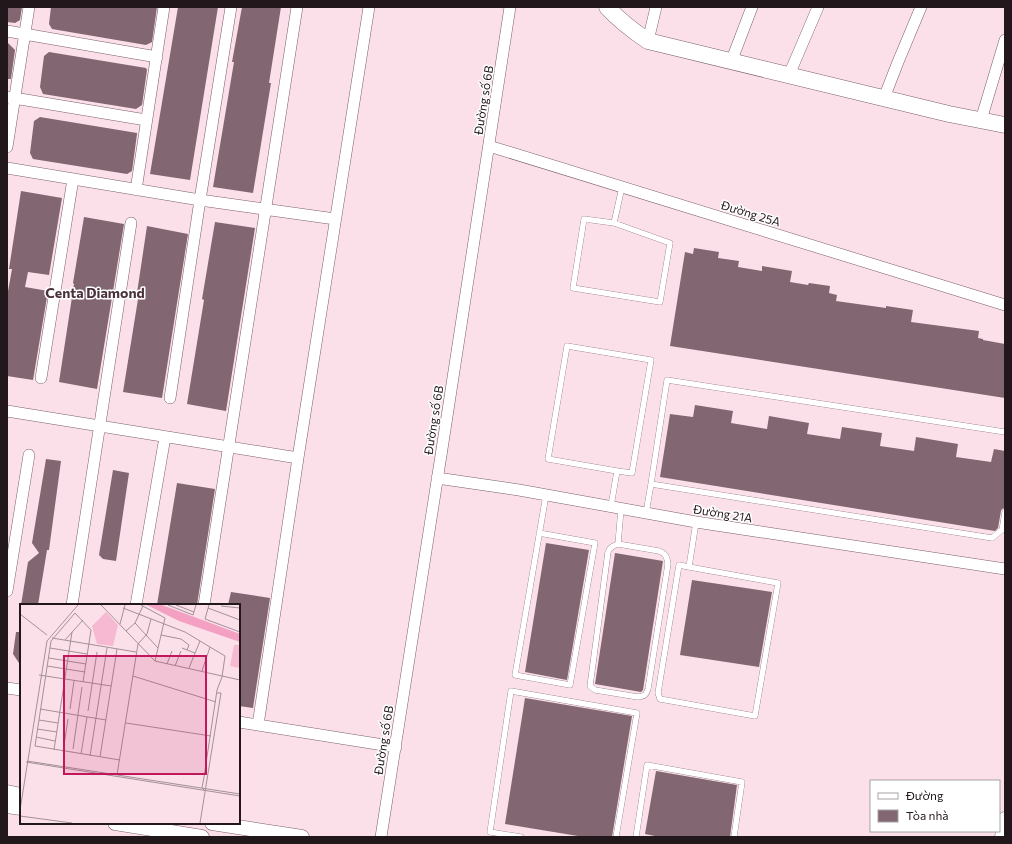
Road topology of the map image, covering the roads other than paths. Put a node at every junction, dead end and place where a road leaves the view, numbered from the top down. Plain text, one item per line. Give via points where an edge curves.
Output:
1 (29, 7) edge
2 (164, 7) edge
3 (232, 7) edge
4 (297, 7) edge
5 (369, 7) edge
6 (510, 7) edge
7 (607, 7) edge
8 (656, 7) edge
9 (752, 7) edge
10 (818, 7) edge
11 (921, 7) edge
12 (7, 32) edge
13 (24, 34) junction
14 (1005, 40) edge
15 (648, 41) junction
16 (157, 57) junction
17 (732, 62) junction
18 (789, 76) junction
19 (11, 98) edge
20 (884, 98) junction
21 (146, 120) junction
22 (981, 120) junction
23 (1005, 125) edge
24 (489, 146) junction
25 (7, 147) edge
26 (7, 168) edge
27 (73, 179) junction
28 (622, 187) junction
29 (136, 190) junction
30 (200, 200) junction
31 (265, 210) junction
32 (336, 219) junction
33 (131, 223) dead end
34 (614, 223) junction
35 (1005, 305) edge
36 (41, 378) dead end
37 (170, 398) dead end
38 (7, 411) edge
39 (99, 426) junction
40 (1005, 432) edge
41 (165, 437) junction
42 (229, 447) junction
43 (29, 455) dead end
44 (298, 458) junction
45 (617, 471) junction
46 (438, 478) junction
47 (651, 484) junction
48 (546, 495) junction
49 (616, 508) junction
50 (1005, 512) edge
51 (646, 513) junction
52 (696, 522) junction
53 (539, 533) junction
54 (618, 544) junction
55 (689, 567) junction
56 (1005, 569) edge
57 (7, 592) edge
58 (72, 604) edge
59 (136, 604) edge
60 (204, 604) edge
61 (7, 688) edge
62 (20, 690) edge
63 (240, 722) edge
64 (258, 725) junction
65 (396, 747) junction
66 (7, 792) edge
67 (20, 794) edge
68 (7, 806) edge
69 (20, 808) edge
70 (1005, 820) edge
71 (121, 824) edge
72 (218, 824) edge
73 (195, 836) edge
74 (302, 837) edge
75 (381, 837) edge
76 (521, 837) edge
77 (616, 837) edge
78 (636, 837) edge
79 (734, 837) edge
80 (1002, 837) edge

1 - 13 street
2 - 16 street
3 - 30 street
4 - 31 street
5 - 32 street
6 - 24 street, Đường số 6B
7 - 15 main road
8 - 15 street
9 - 17 street
10 - 18 street
11 - 20 street
12 - 13 street
13 - 16 street
13 - 19 street
14 - 22 street
15 - 17 main road
16 - 21 street
17 - 18 main road
18 - 20 main road
19 - 21 street
19 - 25 street
20 - 22 main road
21 - 29 street
22 - 23 main road
24 - 28 street, Đường 25A
24 - 46 street, Đường số 6B
26 - 27 street
27 - 29 street
27 - 36 street
28 - 34 lane
28 - 35 street, Đường 25A
29 - 30 street
30 - 31 street
30 - 37 street
31 - 32 street
31 - 42 street
32 - 44 street
33 - 39 street
34 - 34 lane via 584,219 573,288 660,302 670,243
38 - 39 street
39 - 41 street
39 - 58 street
40 - 47 lane via 667,380
41 - 42 street
41 - 59 street
42 - 44 street
42 - 60 street
43 - 57 street
44 - 64 street
45 - 45 lane via 548,459 567,346 651,360 632,474
45 - 49 lane
46 - 48 street, Đường 21A
46 - 65 street, Đường số 6B
47 - 50 lane via 992,538 1002,530
47 - 51 lane
48 - 49 street, Đường 21A
48 - 53 lane
49 - 51 street, Đường 21A
49 - 54 lane
51 - 52 street, Đường 21A
52 - 55 lane
52 - 56 street, Đường 21A
53 - 53 lane via 515,675 570,686 595,543
54 - 54 lane via 612,546 608,552 590,686 595,690 638,697 644,696 648,689 668,564 665,554 659,551
55 - 55 lane via 679,565 658,694 660,699 755,716 778,583
61 - 62 street
63 - 64 street
64 - 65 street
65 - 75 street, Đường số 6B
66 - 67 street
68 - 69 street
70 - 80 street
71 - 73 street
72 - 74 street
76 - 77 lane via 490,832 511,691 637,714
78 - 79 lane via 647,765 742,782

